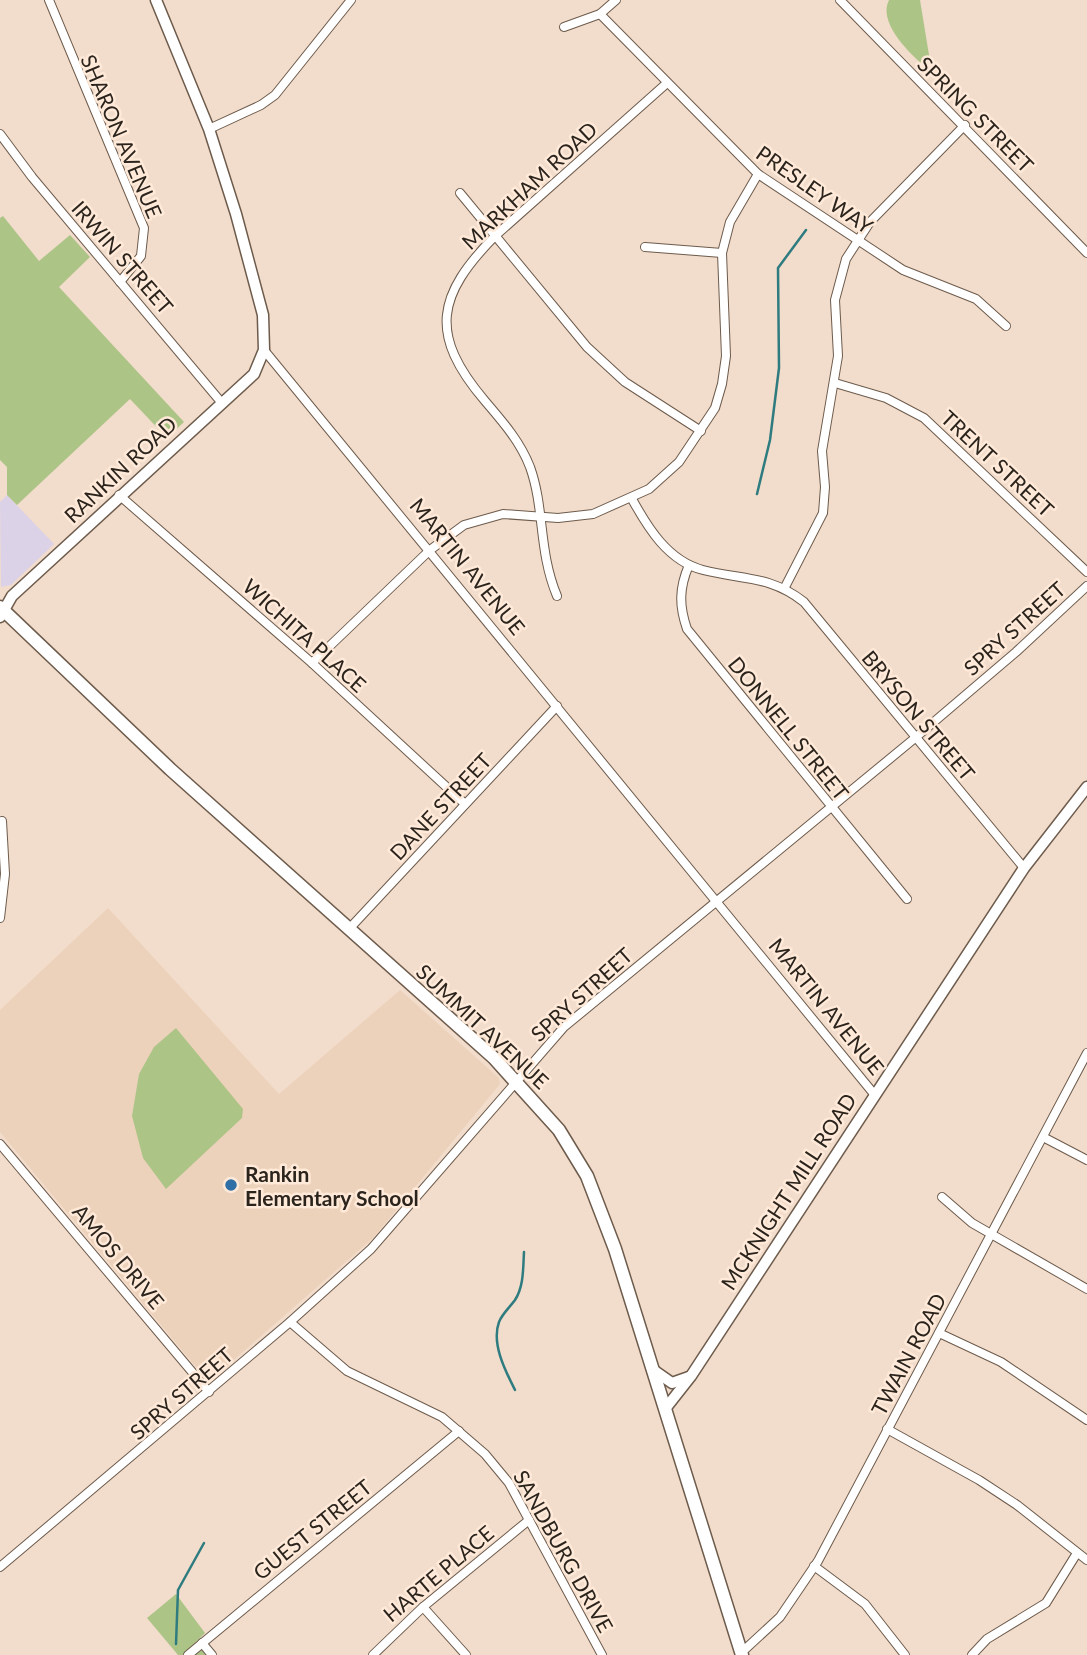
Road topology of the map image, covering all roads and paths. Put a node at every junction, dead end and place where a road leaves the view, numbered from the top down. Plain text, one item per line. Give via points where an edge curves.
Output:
1 (49, 0) edge
2 (156, 0) edge
3 (351, 0) edge
4 (615, 0) edge
5 (841, 0) edge
6 (600, 14) junction
7 (564, 27) dead end
8 (667, 83) junction
9 (965, 125) junction
10 (209, 130) junction
11 (0, 134) edge
12 (758, 174) junction
13 (460, 193) dead end
14 (495, 236) junction
15 (856, 240) junction
16 (645, 247) dead end
17 (722, 253) junction
18 (1087, 253) edge
19 (120, 282) junction
20 (1006, 326) dead end
21 (264, 350) junction
22 (835, 383) junction
23 (221, 402) junction
24 (701, 431) junction
25 (119, 495) junction
26 (632, 499) junction
27 (539, 516) junction
28 (430, 550) junction
29 (688, 565) junction
30 (1087, 572) edge
31 (1087, 586) edge
32 (785, 587) junction
33 (557, 596) dead end
34 (1, 612) edge
35 (312, 663) junction
36 (557, 706) junction
37 (915, 738) junction
38 (1087, 787) edge
39 (465, 804) junction
40 (831, 807) junction
41 (2, 821) dead end
42 (1024, 868) junction
43 (906, 899) dead end
44 (716, 901) junction
45 (0, 918) edge
46 (349, 929) junction
47 (1087, 1053) edge
48 (516, 1079) junction
49 (874, 1094) junction
50 (1043, 1137) junction
51 (0, 1143) edge
52 (1087, 1160) edge
53 (942, 1197) dead end
54 (990, 1234) junction
55 (1087, 1289) edge
56 (290, 1322) junction
57 (939, 1333) junction
58 (652, 1369) junction
59 (691, 1376) junction
60 (209, 1392) junction
61 (665, 1409) junction
62 (1087, 1420) edge
63 (887, 1429) junction
64 (459, 1431) junction
65 (529, 1520) junction
66 (1077, 1553) junction
67 (1087, 1560) edge
68 (814, 1566) junction
69 (0, 1567) edge
70 (423, 1607) junction
71 (202, 1643) junction
72 (742, 1654) edge
73 (188, 1655) edge
74 (212, 1655) edge
75 (373, 1655) edge
76 (466, 1655) edge
77 (602, 1655) edge
78 (905, 1655) edge
79 (972, 1655) edge

1 - 19 street, SHARON AVENUE via 144,228 141,256
2 - 10 street
3 - 10 street via 275,94
4 - 6 street
5 - 9 street, SPRING STREET
6 - 7 street
6 - 8 street, PRESLEY WAY
8 - 12 street, PRESLEY WAY
8 - 14 street, MARKHAM ROAD
9 - 15 street
9 - 18 street, SPRING STREET
10 - 21 street via 263,315
11 - 19 street, IRWIN STREET
12 - 15 street, PRESLEY WAY
12 - 17 street via 730,222
13 - 14 street
14 - 24 street via 606,366
14 - 27 street, MARKHAM ROAD via 467,266 451,293 446,332 463,373 517,440 536,486
15 - 20 street, PRESLEY WAY via 903,270 976,299
15 - 22 street via 837,284
16 - 17 street
17 - 24 street via 726,356 715,408
19 - 23 street, IRWIN STREET
21 - 23 street, RANKIN ROAD via 254,374
21 - 28 street, MARTIN AVENUE
22 - 30 street, TRENT STREET via 886,398 924,418
22 - 32 street via 822,451 822,513
23 - 25 street, RANKIN ROAD
24 - 26 street via 679,462
25 - 34 street, RANKIN ROAD via 12,596
25 - 35 street, WICHITA PLACE
26 - 27 street via 593,514
26 - 29 street via 664,547
27 - 28 street via 484,518 449,533
27 - 33 street, MARKHAM ROAD via 544,559
28 - 35 street
28 - 36 street, MARTIN AVENUE
29 - 32 street
29 - 40 street, DONNELL STREET via 681,583 680,609 687,629
31 - 37 street, SPRY STREET
32 - 37 street, BRYSON STREET via 804,603
34 - 46 main road, SUMMIT AVENUE
35 - 39 street, WICHITA PLACE
36 - 39 street, DANE STREET
36 - 44 street, MARTIN AVENUE
37 - 40 street, SPRY STREET
37 - 42 street, BRYSON STREET
38 - 42 street, MCKNIGHT MILL ROAD
39 - 46 street, DANE STREET
40 - 43 street, DONNELL STREET
40 - 44 street, SPRY STREET
41 - 45 street via 5,874
42 - 49 street, MCKNIGHT MILL ROAD
44 - 48 street, SPRY STREET via 564,1027
44 - 49 street, MARTIN AVENUE
46 - 48 main road, SUMMIT AVENUE
47 - 50 street, TWAIN ROAD
48 - 56 street, SPRY STREET via 383,1237
48 - 58 main road, SUMMIT AVENUE via 559,1130 587,1175
49 - 59 street, MCKNIGHT MILL ROAD
50 - 52 street
50 - 54 street, TWAIN ROAD
51 - 60 street, AMOS DRIVE
53 - 54 street
54 - 55 street
54 - 57 street, TWAIN ROAD
56 - 60 street, SPRY STREET
56 - 64 street, SANDBURG DRIVE via 347,1371 442,1417
57 - 62 street via 1001,1362
57 - 63 street, TWAIN ROAD
58 - 59 street via 672,1384
58 - 61 main road, SUMMIT AVENUE
59 - 61 street, MCKNIGHT MILL ROAD
60 - 69 street, SPRY STREET
61 - 72 main road, SUMMIT AVENUE
63 - 66 street via 979,1480
63 - 68 street, TWAIN ROAD
64 - 65 street, SANDBURG DRIVE via 509,1483
64 - 71 street, GUEST STREET
65 - 70 street, HARTE PLACE
65 - 77 street, SANDBURG DRIVE
66 - 67 street
66 - 79 street via 1046,1603 987,1639
68 - 72 street, TWAIN ROAD via 780,1617
68 - 78 street via 865,1604
70 - 75 street, HARTE PLACE
70 - 76 street
71 - 73 street, GUEST STREET
71 - 74 street

